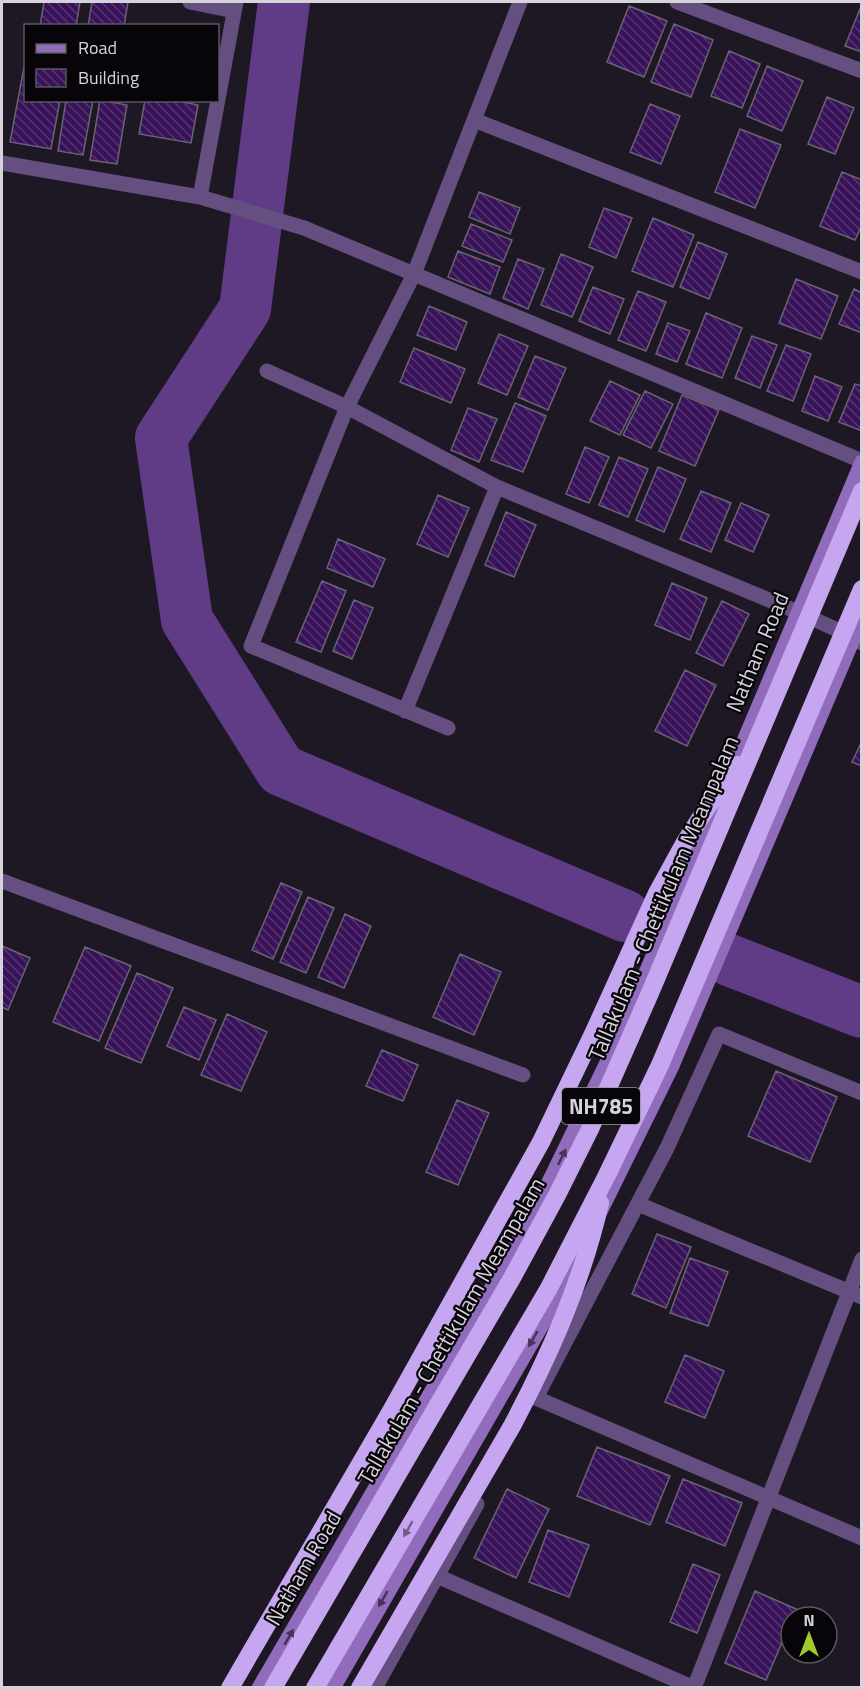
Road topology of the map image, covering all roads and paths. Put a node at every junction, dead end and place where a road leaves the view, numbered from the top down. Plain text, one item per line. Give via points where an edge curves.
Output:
1 (190, 2) edge
2 (520, 2) edge
3 (677, 2) edge
4 (235, 7) edge
5 (861, 71) edge
6 (219, 94) edge
7 (218, 102) edge
8 (474, 120) junction
9 (2, 163) edge
10 (200, 197) junction
11 (861, 272) edge
12 (414, 274) junction
13 (267, 371) dead end
14 (347, 407) junction
15 (861, 462) edge
16 (497, 488) junction
17 (861, 491) edge
18 (861, 589) edge
19 (798, 612) junction
20 (861, 618) edge
21 (857, 640) edge
22 (405, 711) junction
23 (448, 728) dead end
24 (756, 740) junction
25 (2, 881) edge
26 (523, 1075) dead end
27 (861, 1093) edge
28 (607, 1175) junction
29 (638, 1204) junction
30 (861, 1258) edge
31 (855, 1294) edge
32 (536, 1398) junction
33 (768, 1498) junction
34 (861, 1538) edge
35 (437, 1575) junction
36 (230, 1688) edge
37 (259, 1688) edge
38 (273, 1688) edge
39 (315, 1688) edge
40 (333, 1688) edge
41 (360, 1688) edge
42 (375, 1688) edge
43 (694, 1688) edge

1 - 4 street
2 - 8 street
3 - 5 street
4 - 6 street
7 - 10 street
8 - 11 street
8 - 12 street
9 - 10 street
10 - 12 street via 304,228
12 - 14 street
12 - 15 street
13 - 14 street
14 - 16 street
14 - 22 street via 251,646
15 - 19 main road, Natham Road
16 - 19 street
16 - 22 street
17 - 24 highway, Tallakulam - Chettikulam Meampalam / NH785
18 - 28 highway, NH785 via 668,1047
19 - 21 street
37 -> 19 main road, Natham Road via 551,1178 616,1044
20 - 21 main road
21 -> 40 main road via 671,1068 592,1228 547,1316
22 - 23 street
24 - 36 highway via 685,842 541,1142
24 - 38 highway, Tallakulam - Chettikulam Meampalam / NH785 via 650,993 557,1195
25 - 26 street
27 - 29 street via 719,1034
28 -> 39 highway, NH785 via 549,1288
28 - 41 highway via 584,1264 539,1373
29 - 31 street
29 - 32 street
30 - 31 street
31 - 33 street
32 - 33 street
32 - 35 street
33 - 34 street
33 - 43 street
35 - 42 street
35 - 43 street

